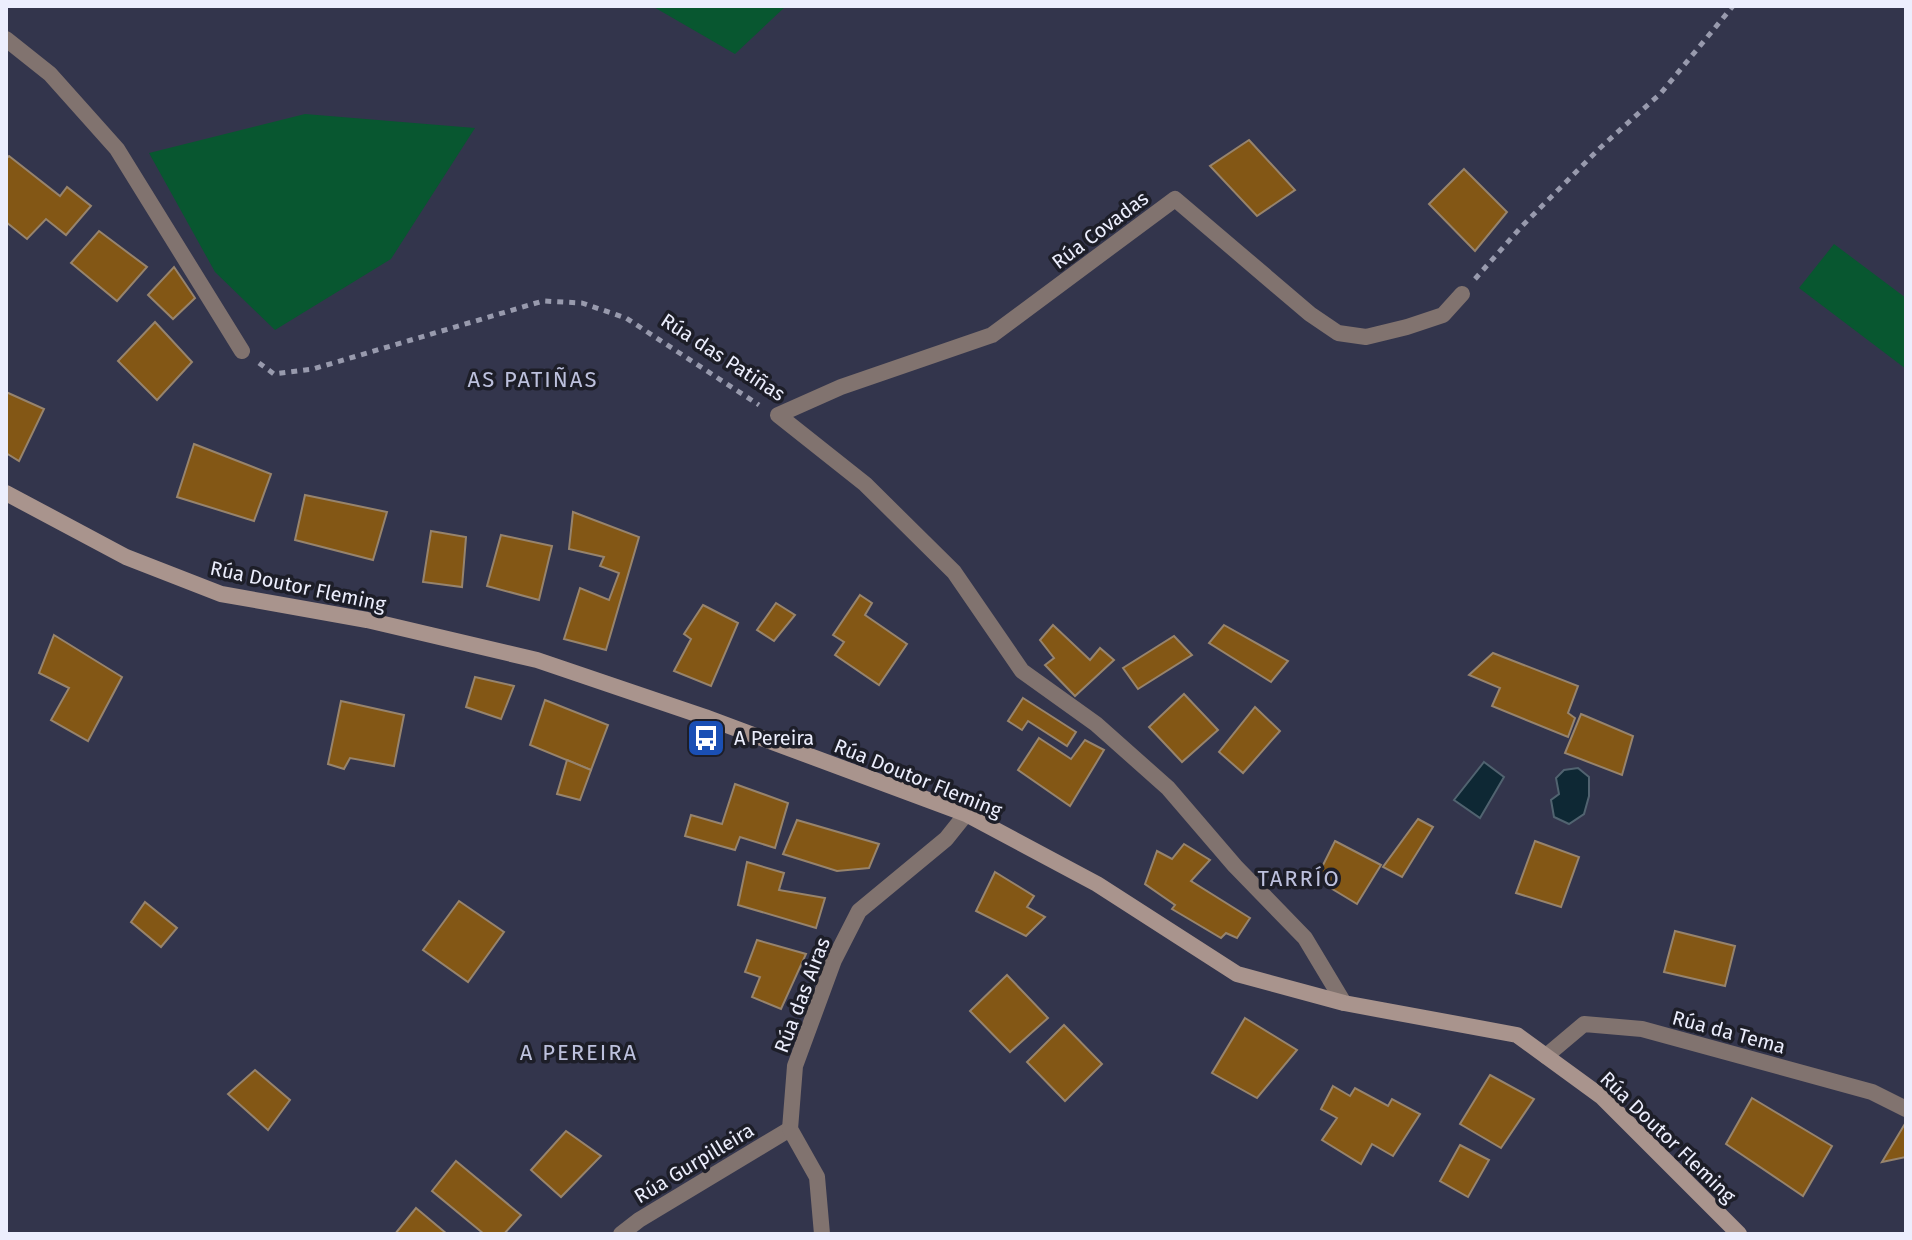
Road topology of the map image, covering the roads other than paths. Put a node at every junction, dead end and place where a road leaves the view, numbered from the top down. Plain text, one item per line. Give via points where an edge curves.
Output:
1 (6, 39) edge
2 (1462, 294) road end
3 (242, 351) road end
4 (778, 415) joint
5 (6, 493) edge
6 (966, 814) junction
7 (1344, 1003) junction
8 (1546, 1056) junction
9 (1906, 1109) edge
10 (790, 1129) junction
11 (621, 1234) edge
12 (822, 1234) edge
13 (1739, 1234) edge

1 - 3 street via 50,74 117,149
2 - 4 street, Rúa Covadas via 1443,315 1407,327 1366,337 1338,333 1175,199 992,335 841,387
4 - 7 street, Rúa das Patiñas via 865,484 954,572 1022,671 1096,724 1168,788 1305,938
5 - 6 main road, Rúa Doutor Fleming via 126,557 221,594 367,620 537,660
6 - 7 main road, Rúa Doutor Fleming via 1097,884 1237,974
6 - 10 street, Rúa das Airas via 946,839 859,911 834,960 795,1066
7 - 8 main road, Rúa Doutor Fleming via 1517,1035
8 - 9 street, Rúa da Tema via 1584,1024 1642,1029 1872,1092
8 - 13 main road, Rúa Doutor Fleming via 1602,1097
10 - 11 street, Rúa Gurpilleira
10 - 12 street via 817,1177

